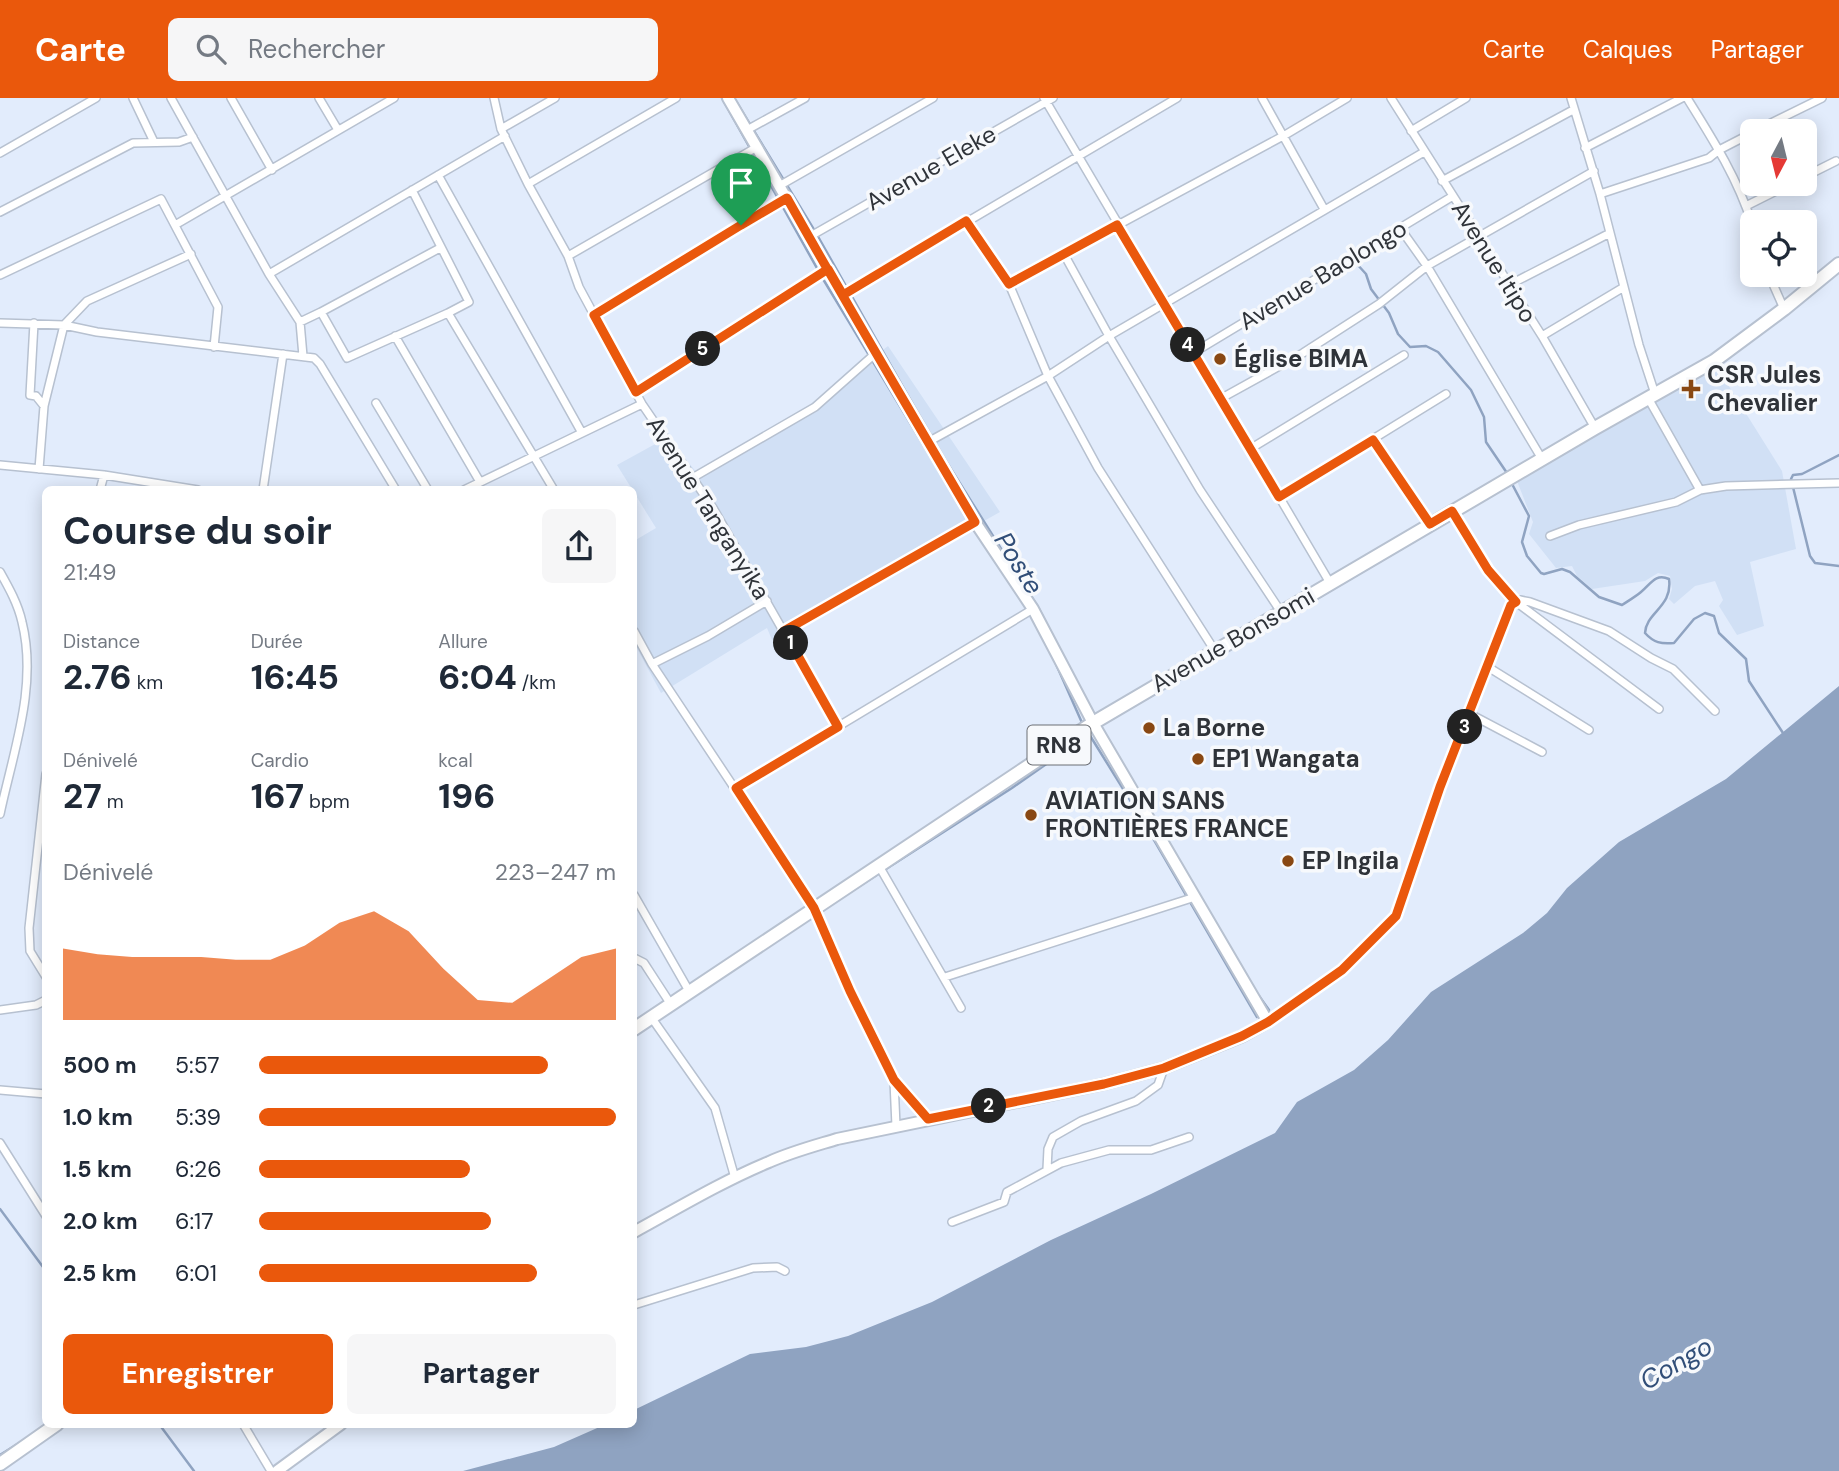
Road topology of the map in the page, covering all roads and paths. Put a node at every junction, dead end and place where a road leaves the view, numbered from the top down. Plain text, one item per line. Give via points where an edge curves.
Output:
1 (96, 98) edge
2 (133, 98) edge
3 (171, 98) edge
4 (231, 98) edge
5 (319, 98) edge
6 (394, 98) edge
7 (494, 98) edge
8 (555, 98) edge
9 (676, 98) edge
10 (728, 98) edge
11 (805, 98) edge
12 (933, 98) edge
13 (1177, 98) edge
14 (1262, 98) edge
15 (1347, 98) edge
16 (1391, 98) edge
17 (1466, 98) edge
18 (1571, 98) edge
19 (1682, 98) edge
20 (1688, 98) edge
21 (1822, 98) edge
22 (1048, 99) edge
23 (1573, 110) junction
24 (1779, 119) edge
25 (338, 130) junction
26 (747, 130) junction
27 (1411, 131) junction
28 (503, 132) junction
29 (1285, 135) junction
30 (192, 137) junction
31 (1740, 139) edge
32 (154, 142) junction
33 (757, 147) junction
34 (1585, 148) junction
35 (1719, 150) junction
36 (1424, 152) junction
37 (0, 153) edge
38 (1078, 156) junction
39 (1836, 161) dead end
40 (272, 170) junction
41 (1817, 170) edge
42 (1594, 171) junction
43 (438, 175) junction
44 (1443, 181) junction
45 (528, 184) junction
46 (779, 186) junction
47 (412, 190) junction
48 (1600, 194) junction
49 (1453, 196) junction
50 (1766, 196) edge
51 (225, 197) junction
52 (787, 198) junction
53 (1746, 206) junction
54 (1324, 209) junction
55 (1747, 210) edge
56 (0, 212) edge
57 (966, 221) junction
58 (175, 225) junction
59 (1117, 225) junction
60 (1400, 228) junction
61 (1610, 233) junction
62 (1479, 236) junction
63 (809, 237) junction
64 (440, 248) junction
65 (191, 254) junction
66 (1064, 254) junction
67 (568, 256) junction
68 (1839, 264) edge
69 (1427, 266) junction
70 (828, 269) junction
71 (269, 274) junction
72 (0, 275) edge
73 (1009, 284) junction
74 (1509, 285) junction
75 (1624, 287) junction
76 (1774, 287) edge
77 (843, 295) junction
78 (1164, 304) junction
79 (1784, 309) junction
80 (321, 312) junction
81 (448, 313) junction
82 (594, 315) junction
83 (300, 322) junction
84 (0, 323) edge
85 (34, 323) junction
86 (64, 325) junction
87 (395, 336) junction
88 (1108, 336) junction
89 (1542, 336) junction
90 (214, 347) junction
91 (877, 352) junction
92 (284, 354) junction
93 (1193, 354) junction
94 (1405, 355) dead end
95 (303, 356) junction
96 (1048, 376) junction
97 (636, 392) junction
98 (1446, 394) dead end
99 (1651, 396) junction
100 (1220, 399) junction
101 (376, 403) dead end
102 (642, 404) junction
103 (44, 406) junction
104 (1595, 428) junction
105 (582, 433) junction
106 (1373, 440) junction
107 (928, 442) junction
108 (1250, 449) junction
109 (534, 455) junction
110 (1542, 459) junction
111 (0, 465) edge
112 (39, 469) junction
113 (104, 475) junction
114 (694, 477) junction
115 (480, 482) junction
116 (1839, 483) edge
117 (101, 486) edge
118 (173, 486) edge
119 (264, 486) edge
120 (394, 486) edge
121 (426, 486) edge
122 (472, 486) edge
123 (552, 486) edge
124 (1700, 490) junction
125 (1279, 497) junction
126 (1452, 511) junction
127 (975, 522) junction
128 (1430, 524) junction
129 (1550, 536) dead end
130 (0, 572) edge
131 (1330, 583) junction
132 (767, 601) junction
133 (1516, 602) junction
134 (1033, 609) junction
135 (1281, 612) junction
136 (784, 631) junction
137 (637, 636) edge
138 (1215, 651) junction
139 (652, 664) junction
140 (1488, 667) junction
141 (1659, 709) dead end
142 (1716, 711) dead end
143 (1470, 714) junction
144 (1093, 723) junction
145 (838, 727) junction
146 (1589, 730) dead end
147 (1542, 752) dead end
148 (736, 788) junction
149 (42, 810) edge
150 (0, 814) edge
151 (879, 866) junction
152 (1195, 897) junction
153 (637, 900) edge
154 (814, 908) junction
155 (637, 960) edge
156 (42, 970) edge
157 (945, 977) junction
158 (689, 991) junction
159 (42, 1002) edge
160 (670, 1003) junction
161 (961, 1008) dead end
162 (0, 1010) edge
163 (651, 1017) junction
164 (1268, 1022) junction
165 (637, 1027) edge
166 (1164, 1068) junction
167 (894, 1080) junction
168 (0, 1090) edge
169 (42, 1094) edge
170 (928, 1119) junction
171 (896, 1126) junction
172 (1189, 1137) dead end
173 (0, 1143) edge
174 (1047, 1170) junction
175 (735, 1178) junction
176 (42, 1210) edge
177 (952, 1222) dead end
178 (637, 1230) edge
179 (785, 1271) dead end
180 (637, 1304) edge
181 (51, 1428) edge
182 (245, 1428) edge
183 (336, 1428) edge
184 (0, 1464) edge
185 (271, 1471) edge
186 (277, 1471) edge

1 - 37 street
2 - 32 street
3 - 30 street
4 - 40 street
5 - 25 street
6 - 25 street
7 - 28 street, Avenue Tanganyika
8 - 28 street
9 - 45 street
10 - 26 street
11 - 26 street
12 - 46 street
13 - 38 street
14 - 29 street
15 - 29 street
16 - 27 street, Avenue Itipo
17 - 27 street
18 - 23 street
19 - 34 street
20 - 35 street
21 - 24 street
22 - 38 street
22 - 63 street, Avenue Eleke
23 - 34 street
23 - 44 street
25 - 40 street
26 - 33 street
27 - 36 street, Avenue Itipo
28 - 43 street
28 - 45 street, Avenue Tanganyika
29 - 54 street
29 - 59 street
30 - 32 street
30 - 51 street
31 - 35 street
32 - 56 street via 133,144
33 - 46 street
33 - 67 street
34 - 42 street
35 - 48 street via 1709,158
35 - 53 street
36 - 44 street, Avenue Itipo
36 - 54 street
38 - 57 street
38 - 59 street
39 - 41 street
40 - 51 street
42 - 48 street
42 - 62 street
43 - 47 street
43 - 105 street
44 - 49 street, Avenue Itipo
45 - 67 street, Avenue Tanganyika
46 - 52 street
47 - 64 street
47 - 71 street
48 - 61 street
49 - 60 street, Avenue Baolongo
49 - 62 street, Avenue Itipo
50 - 53 street
51 - 58 street
51 - 71 street
52 - 63 street
52 - 82 street
53 - 55 street
54 - 78 street
57 - 73 street
57 - 77 street
58 - 65 street
58 - 72 street via 161,199
59 - 66 street
59 - 78 street
60 - 69 street
60 - 93 street, Avenue Baolongo
61 - 74 street
61 - 75 street
62 - 69 street
62 - 74 street, Avenue Itipo
63 - 70 street
64 - 80 street
64 - 81 street via 470,302
65 - 86 street via 88,301
65 - 90 street via 218,307
66 - 73 street
66 - 88 street
67 - 82 street, Avenue Tanganyika
68 - 79 main road, Avenue Bonsomi / RN8
69 - 100 street via 1379,304 1303,353
69 - 110 street
70 - 77 street
70 - 97 street
71 - 83 street
73 - 96 street
74 - 89 street, Avenue Itipo
75 - 89 street
75 - 99 street
76 - 79 street
77 - 91 street
78 - 88 street
78 - 93 street
79 - 99 main road, Avenue Bonsomi / RN8 via 1714,361
80 - 83 street
80 - 87 street via 347,358
81 - 87 street
81 - 109 street
82 - 97 street, Avenue Tanganyika
83 - 95 street
84 - 85 street
85 - 86 street
85 - 103 street via 30,395
86 - 90 street
86 - 103 street
87 - 115 street
88 - 96 street
88 - 135 street via 1200,490
89 - 104 street, Avenue Itipo
90 - 92 street
91 - 107 street
91 - 114 street via 815,407
92 - 95 street
92 - 119 street
93 - 100 street
94 - 108 street
95 - 120 street via 320,364
96 - 107 street
96 - 138 street via 1098,468
97 - 102 street, Avenue Tanganyika
98 - 106 street
99 - 104 main road, Avenue Bonsomi / RN8
99 - 124 street
100 - 108 street
101 - 121 street
102 - 105 street
102 - 114 street, Avenue Tanganyika
103 - 112 street
104 - 110 main road, Avenue Bonsomi / RN8
105 - 109 street
106 - 125 street
106 - 128 street
107 - 127 street
108 - 125 street
109 - 115 street
109 - 123 street
110 - 126 main road, Avenue Bonsomi / RN8
111 - 112 street
112 - 113 street
113 - 117 street
113 - 118 street
114 - 132 street, Avenue Tanganyika
115 - 122 street
116 - 124 street
124 - 129 street via 1676,502
125 - 131 street
126 - 128 main road, Avenue Bonsomi / RN8
126 - 133 street via 1488,570
127 - 134 street
127 - 136 street
128 - 131 main road, Avenue Bonsomi / RN8
130 - 150 street via 22,619 27,658 22,727
131 - 135 main road, Avenue Bonsomi / RN8
132 - 136 street, Avenue Tanganyika
132 - 139 street
133 - 140 street
133 - 141 street
133 - 142 street via 1530,602 1609,631 1672,669
134 - 144 street
134 - 145 street
135 - 138 main road, Avenue Bonsomi / RN8
136 - 145 street, Avenue Tanganyika
137 - 139 street
138 - 144 main road, Avenue Bonsomi / RN8
139 - 148 street
140 - 143 street
140 - 146 street
143 - 147 street
143 - 164 street via 1396,916 1342,970
144 - 151 main road, Avenue Bonsomi / RN8
144 - 152 street
145 - 148 street
148 - 154 street
149 - 156 street via 29,928 30,951
151 - 154 main road, Avenue Bonsomi / RN8
151 - 157 street
152 - 157 street
152 - 164 street
153 - 158 street
154 - 158 main road, Avenue Bonsomi / RN8
154 - 167 street
155 - 160 street
157 - 161 street
158 - 160 main road, Avenue Bonsomi / RN8
159 - 162 street
160 - 163 main road, Avenue Bonsomi / RN8
163 - 165 main road, Avenue Bonsomi / RN8
163 - 175 street via 715,1108
164 - 166 street
166 - 170 street
166 - 174 street via 1158,1085 1136,1101 1081,1121 1053,1137
167 - 170 street
167 - 171 street
168 - 169 street
170 - 171 street
171 - 175 street via 802,1150
172 - 174 street via 1151,1150 1109,1150
173 - 176 street
174 - 177 street via 1007,1192 1004,1202
175 - 178 street
179 - 180 street via 753,1268
181 - 184 main road
182 - 185 street
183 - 186 street

